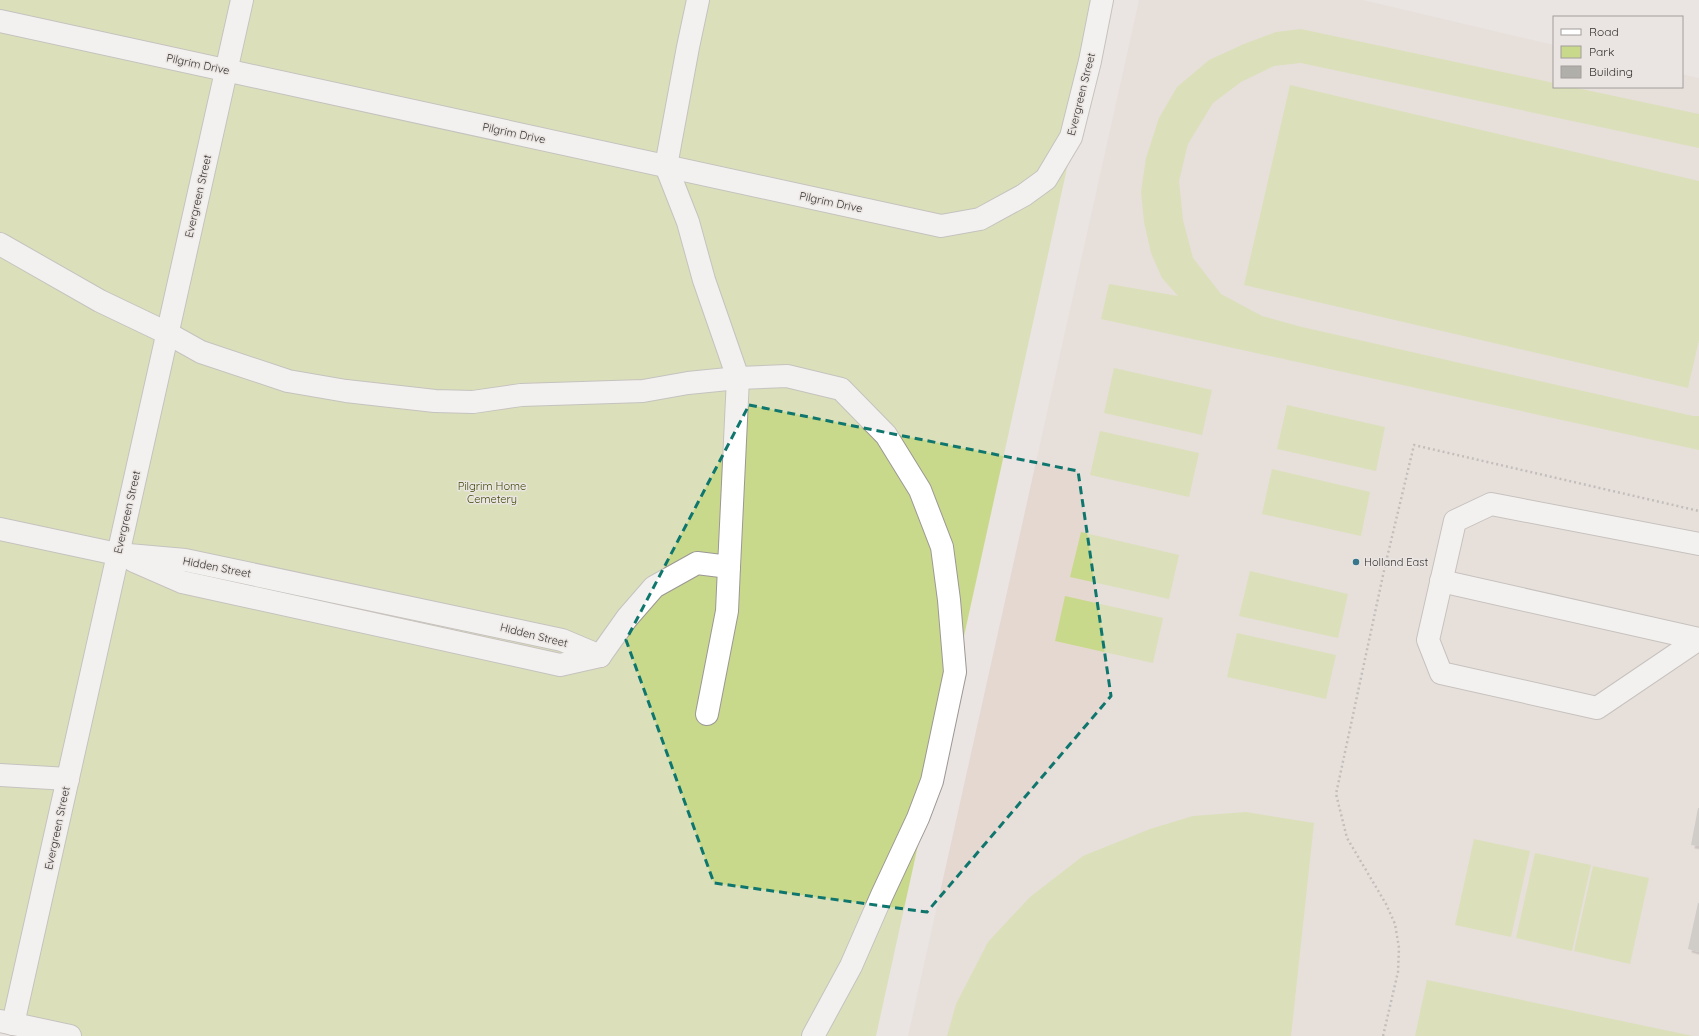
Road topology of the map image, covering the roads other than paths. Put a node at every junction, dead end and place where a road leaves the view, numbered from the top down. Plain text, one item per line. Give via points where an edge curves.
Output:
1 (242, 0) edge
2 (698, 0) edge
3 (1102, 0) edge
4 (0, 21) edge
5 (226, 71) junction
6 (666, 166) junction
7 (1024, 195) joint
8 (0, 244) edge
9 (167, 333) junction
10 (738, 378) junction
11 (0, 529) edge
12 (1699, 544) edge
13 (118, 554) junction
14 (729, 568) junction
15 (1441, 581) junction
16 (1699, 639) edge
17 (707, 714) dead end
18 (0, 775) edge
19 (68, 779) junction
20 (7, 1023) edge
21 (70, 1036) edge
22 (814, 1036) edge

1 - 5 lane, Evergreen Street
2 - 6 lane
3 - 7 lane, Evergreen Street via 1071,138 1046,179
4 - 5 lane, Pilgrim Drive
5 - 6 lane, Pilgrim Drive
5 - 9 lane, Evergreen Street
6 - 7 lane, Pilgrim Drive via 941,226 980,219
6 - 10 lane via 688,222 704,280
8 - 9 lane via 100,300
9 - 10 lane via 201,352 288,382 435,400 473,402 521,395 643,391
9 - 13 lane, Evergreen Street
10 - 14 lane
10 - 22 lane via 787,376 841,389 886,435 920,490 942,547 950,600 955,672 932,781 918,818 851,966
11 - 13 lane, Hidden Street
12 - 15 lane via 1491,504 1455,521
13 - 14 lane, Hidden Street via 185,560 562,640 600,656 627,618 654,587 697,563
13 - 19 lane, Evergreen Street
14 - 17 lane via 727,611
15 - 16 lane
15 - 16 lane via 1428,640 1441,673 1449,675 1597,708
18 - 19 lane
19 - 20 lane, Evergreen Street
20 - 21 lane

